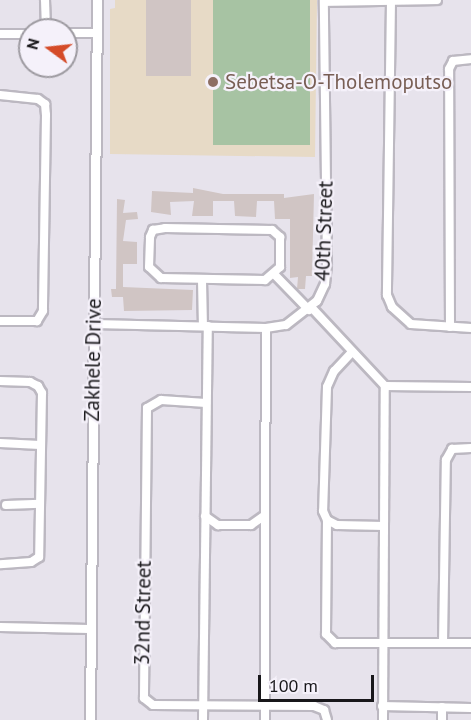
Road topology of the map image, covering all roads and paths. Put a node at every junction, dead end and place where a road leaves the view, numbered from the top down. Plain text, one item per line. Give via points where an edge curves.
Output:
1 (45, 0) edge
2 (98, 0) edge
3 (437, 0) edge
4 (324, 1) edge
5 (391, 1) edge
6 (46, 18) edge
7 (78, 33) edge
8 (97, 33) junction
9 (0, 34) edge
10 (18, 34) edge
11 (471, 58) edge
12 (0, 95) edge
13 (275, 275) junction
14 (202, 280) junction
15 (310, 309) junction
16 (0, 321) edge
17 (94, 324) junction
18 (205, 326) junction
19 (450, 327) junction
20 (266, 328) junction
21 (471, 328) edge
22 (352, 352) junction
23 (0, 381) edge
24 (385, 386) junction
25 (471, 387) edge
26 (206, 403) junction
27 (0, 443) edge
28 (40, 445) junction
29 (471, 448) edge
30 (40, 504) junction
31 (6, 505) dead end
32 (264, 515) junction
33 (204, 516) junction
34 (327, 520) junction
35 (384, 526) junction
36 (0, 564) edge
37 (0, 627) edge
38 (89, 629) junction
39 (385, 642) junction
40 (443, 643) junction
41 (471, 643) edge
42 (266, 705) junction
43 (206, 706) junction
44 (382, 706) junction
45 (442, 707) junction
46 (471, 708) edge
47 (90, 720) edge
48 (203, 720) edge
49 (265, 720) edge
50 (327, 720) edge
51 (383, 720) edge
52 (442, 720) edge

1 - 6 street
2 - 8 street, Zakhele Drive
3 - 5 street
4 - 5 street
4 - 15 street, 40th Street via 326,276
5 - 19 street via 387,295 392,307 411,324
7 - 8 street
8 - 17 street, Zakhele Drive
9 - 10 street
11 - 19 street via 453,61 449,69
12 - 16 street via 38,99 46,108 42,315 35,321
13 - 14 street via 265,280
13 - 14 street via 281,263 281,242 272,230 153,231 149,259 153,274 161,279
13 - 15 street
14 - 18 street
15 - 20 street, 40th Street via 286,325
15 - 22 street
17 - 18 street, 40th Street
17 - 38 street, Zakhele Drive
18 - 20 street, 40th Street
18 - 26 street
19 - 21 street
20 - 32 street
22 - 24 street
22 - 34 street via 334,371 327,387 323,511
23 - 28 street via 30,382 40,388
24 - 25 street
24 - 35 street
26 - 33 street
26 - 43 street, 32nd Street via 161,400 147,408 142,680 144,698 153,705
27 - 28 street
28 - 30 street
29 - 40 street via 452,449 446,460
30 - 31 street
30 - 36 street via 39,557 31,562
32 - 33 street via 251,525 218,525
32 - 42 street
33 - 43 street
34 - 35 street via 337,525
34 - 39 street via 327,638 335,643
35 - 39 street
37 - 38 street
38 - 47 street, Zakhele Drive
39 - 40 street
39 - 44 street
40 - 41 street
42 - 43 street, 32nd Street
42 - 49 street
42 - 50 street, 32nd Street via 314,706 324,710
43 - 48 street
44 - 45 street
44 - 51 street
45 - 46 street
45 - 52 street

